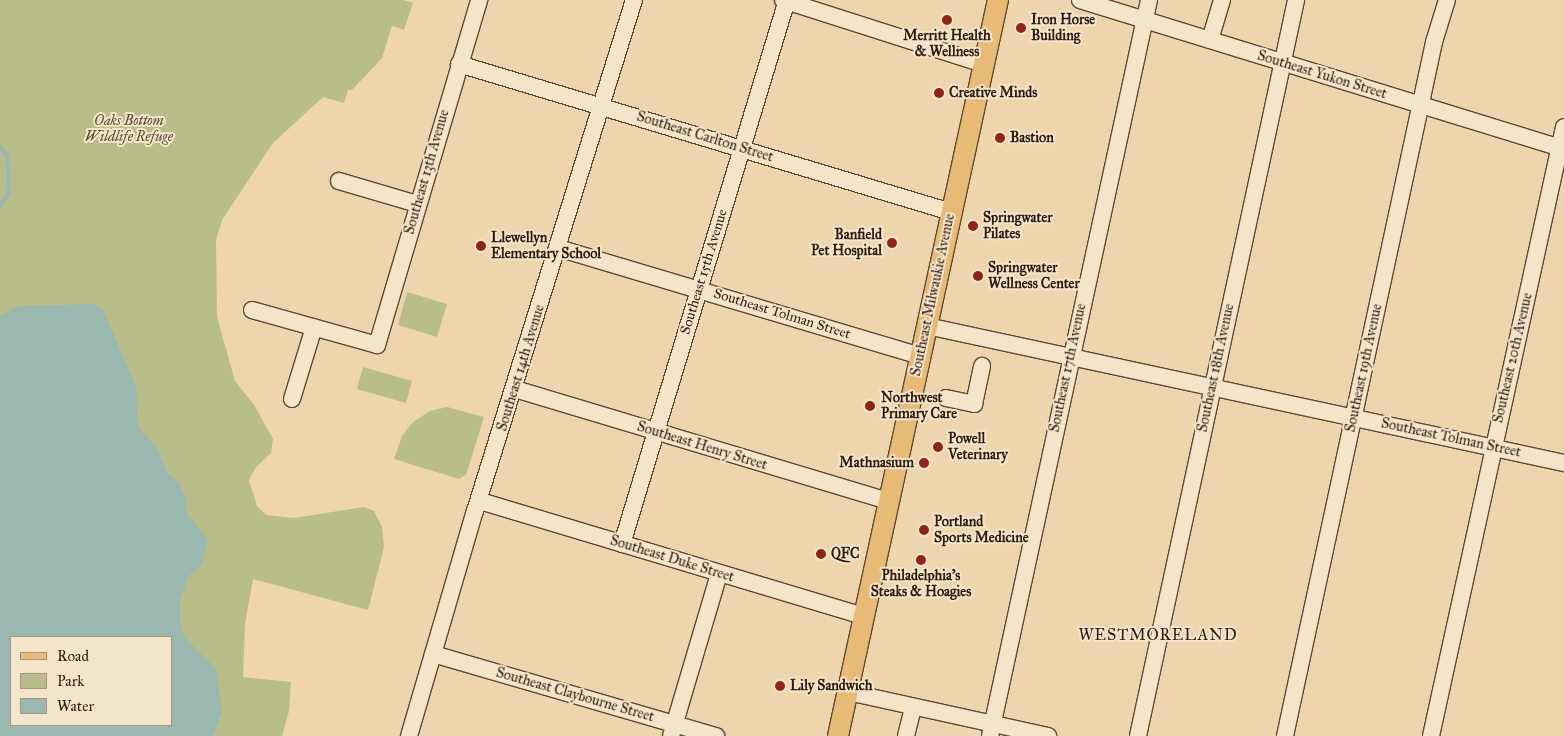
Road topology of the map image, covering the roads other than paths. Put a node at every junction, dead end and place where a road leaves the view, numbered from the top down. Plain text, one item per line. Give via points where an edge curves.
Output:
1 (479, 0) edge
2 (634, 0) edge
3 (786, 0) edge
4 (998, 0) edge
5 (1080, 0) edge
6 (1149, 0) edge
7 (1222, 0) edge
8 (1296, 0) edge
9 (1447, 0) edge
10 (1144, 20) junction
11 (1210, 40) junction
12 (1282, 63) junction
13 (459, 64) junction
14 (983, 64) junction
15 (1422, 105) junction
16 (601, 106) junction
17 (1564, 127) edge
18 (741, 147) junction
19 (1562, 148) edge
20 (339, 181) dead end
21 (418, 204) junction
22 (951, 212) junction
23 (558, 248) junction
24 (698, 289) junction
25 (252, 310) dead end
26 (926, 326) junction
27 (314, 327) junction
28 (920, 356) junction
29 (1071, 357) junction
30 (982, 366) dead end
31 (1212, 388) junction
32 (515, 389) junction
33 (946, 398) dead end
34 (292, 399) dead end
35 (1354, 418) junction
36 (656, 431) junction
37 (1493, 447) junction
38 (1564, 463) edge
39 (480, 501) junction
40 (889, 501) junction
41 (622, 544) junction
42 (720, 574) junction
43 (864, 616) junction
44 (433, 654) junction
45 (848, 692) junction
46 (912, 706) junction
47 (673, 730) edge
48 (991, 730) edge
49 (409, 736) edge
50 (716, 736) edge
51 (838, 736) edge
52 (906, 736) edge
53 (1048, 736) edge
54 (1138, 736) edge
55 (1285, 736) edge
56 (1431, 736) edge

1 - 13 street, Southeast 13th Avenue
2 - 16 street, Southeast 14th Avenue
3 - 14 street
3 - 18 street, Southeast 15th Avenue
4 - 14 main road, Southeast Milwaukie Avenue
5 - 10 street, Southeast Yukon Street
6 - 10 street, Southeast 17th Avenue
7 - 11 street
8 - 12 street, Southeast 18th Avenue
9 - 15 street, Southeast 19th Avenue
10 - 11 street, Southeast Yukon Street
10 - 29 street, Southeast 17th Avenue
11 - 12 street, Southeast Yukon Street
12 - 15 street, Southeast Yukon Street
12 - 31 street, Southeast 18th Avenue
13 - 16 street, Southeast Carlton Street
13 - 21 street, Southeast 13th Avenue
14 - 22 main road, Southeast Milwaukie Avenue
15 - 19 street, Southeast Yukon Street
15 - 35 street, Southeast 19th Avenue
16 - 18 street, Southeast Carlton Street
16 - 23 street, Southeast 14th Avenue
17 - 19 street, Southeast 20th Avenue
18 - 22 street, Southeast Carlton Street
18 - 24 street, Southeast 15th Avenue
19 - 37 street, Southeast 20th Avenue
20 - 21 street
21 - 27 street, Southeast 13th Avenue via 377,345
22 - 26 main road, Southeast Milwaukie Avenue
23 - 24 street, Southeast Tolman Street
23 - 32 street, Southeast 14th Avenue
24 - 28 street, Southeast Tolman Street
24 - 36 street, Southeast 15th Avenue
25 - 27 street
26 - 28 main road, Southeast Milwaukie Avenue
26 - 29 street, Southeast Tolman Street
27 - 34 street
28 - 40 main road, Southeast Milwaukie Avenue
29 - 31 street, Southeast Tolman Street
29 - 48 street, Southeast 17th Avenue
30 - 33 street via 974,404
31 - 35 street, Southeast Tolman Street
31 - 54 street, Southeast 18th Avenue
32 - 36 street, Southeast Henry Street
32 - 39 street, Southeast 14th Avenue
35 - 37 street, Southeast Tolman Street
35 - 55 street, Southeast 19th Avenue
36 - 40 street, Southeast Henry Street
36 - 41 street, Southeast 15th Avenue
37 - 38 street, Southeast Tolman Street
37 - 56 street, Southeast 20th Avenue
39 - 41 street, Southeast Duke Street
39 - 44 street, Southeast 14th Avenue
40 - 43 main road, Southeast Milwaukie Avenue
41 - 42 street, Southeast Duke Street
42 - 43 street, Southeast Duke Street
42 - 47 street
43 - 45 main road, Southeast Milwaukie Avenue
44 - 47 street, Southeast Claybourne Street
44 - 49 street, Southeast 14th Avenue
45 - 46 street
45 - 51 main road, Southeast Milwaukie Avenue
46 - 48 street
46 - 52 street
47 - 50 street, Southeast Claybourne Street
48 - 53 street

